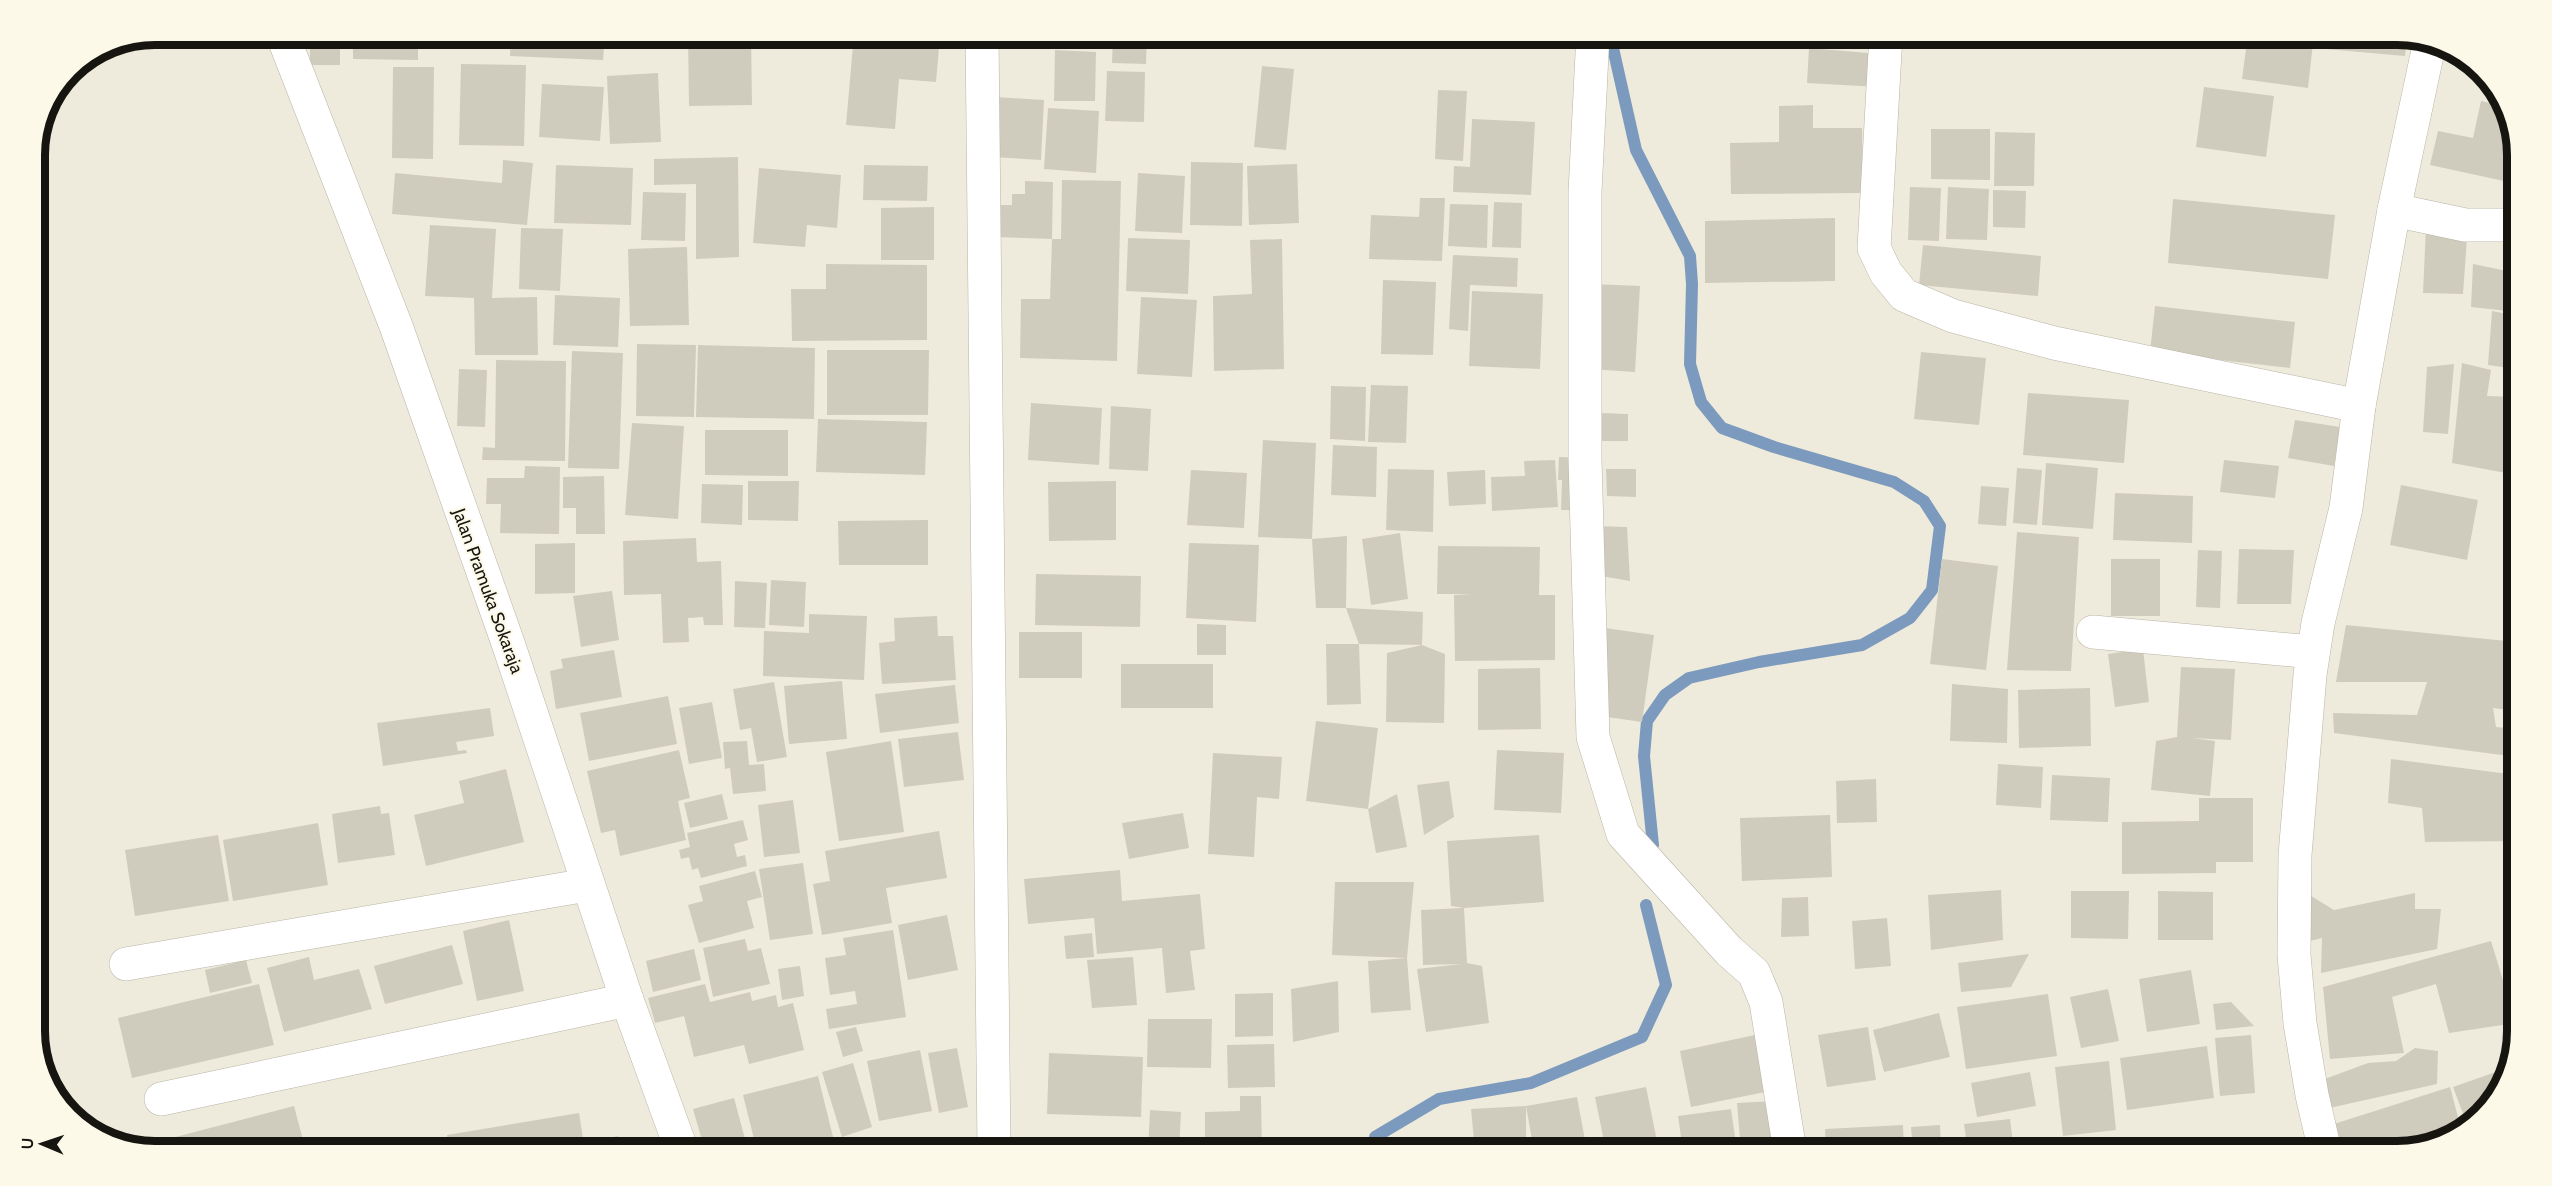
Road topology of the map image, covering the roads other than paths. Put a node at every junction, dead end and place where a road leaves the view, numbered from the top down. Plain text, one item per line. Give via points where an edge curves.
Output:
1 (286, 45) edge
2 (982, 45) edge
3 (1592, 45) edge
4 (1885, 45) edge
5 (2428, 50) edge
6 (2394, 210) junction
7 (2507, 225) edge
8 (2359, 406) junction
9 (2093, 632) dead end
10 (2313, 652) junction
11 (587, 885) junction
12 (126, 964) dead end
13 (627, 1000) junction
14 (161, 1099) dead end
15 (678, 1141) edge
16 (994, 1141) edge
17 (1788, 1141) edge
18 (2322, 1141) edge

1 - 11 street, Jalan Pramuka Sokaraja via 396,326 509,646
2 - 16 street
3 - 17 street via 1585,192 1585,459 1593,737 1623,834 1729,951 1754,973 1766,1002
4 - 8 street via 1874,248 1886,273 1904,295 1953,316 2054,343
5 - 6 street
6 - 7 street via 2465,225
6 - 8 street
8 - 10 street via 2346,508
9 - 10 street
10 - 18 street via 2295,855 2294,955 2300,1023
11 - 12 street
11 - 13 street, Jalan Pramuka Sokaraja
13 - 14 street
13 - 15 street, Jalan Pramuka Sokaraja

